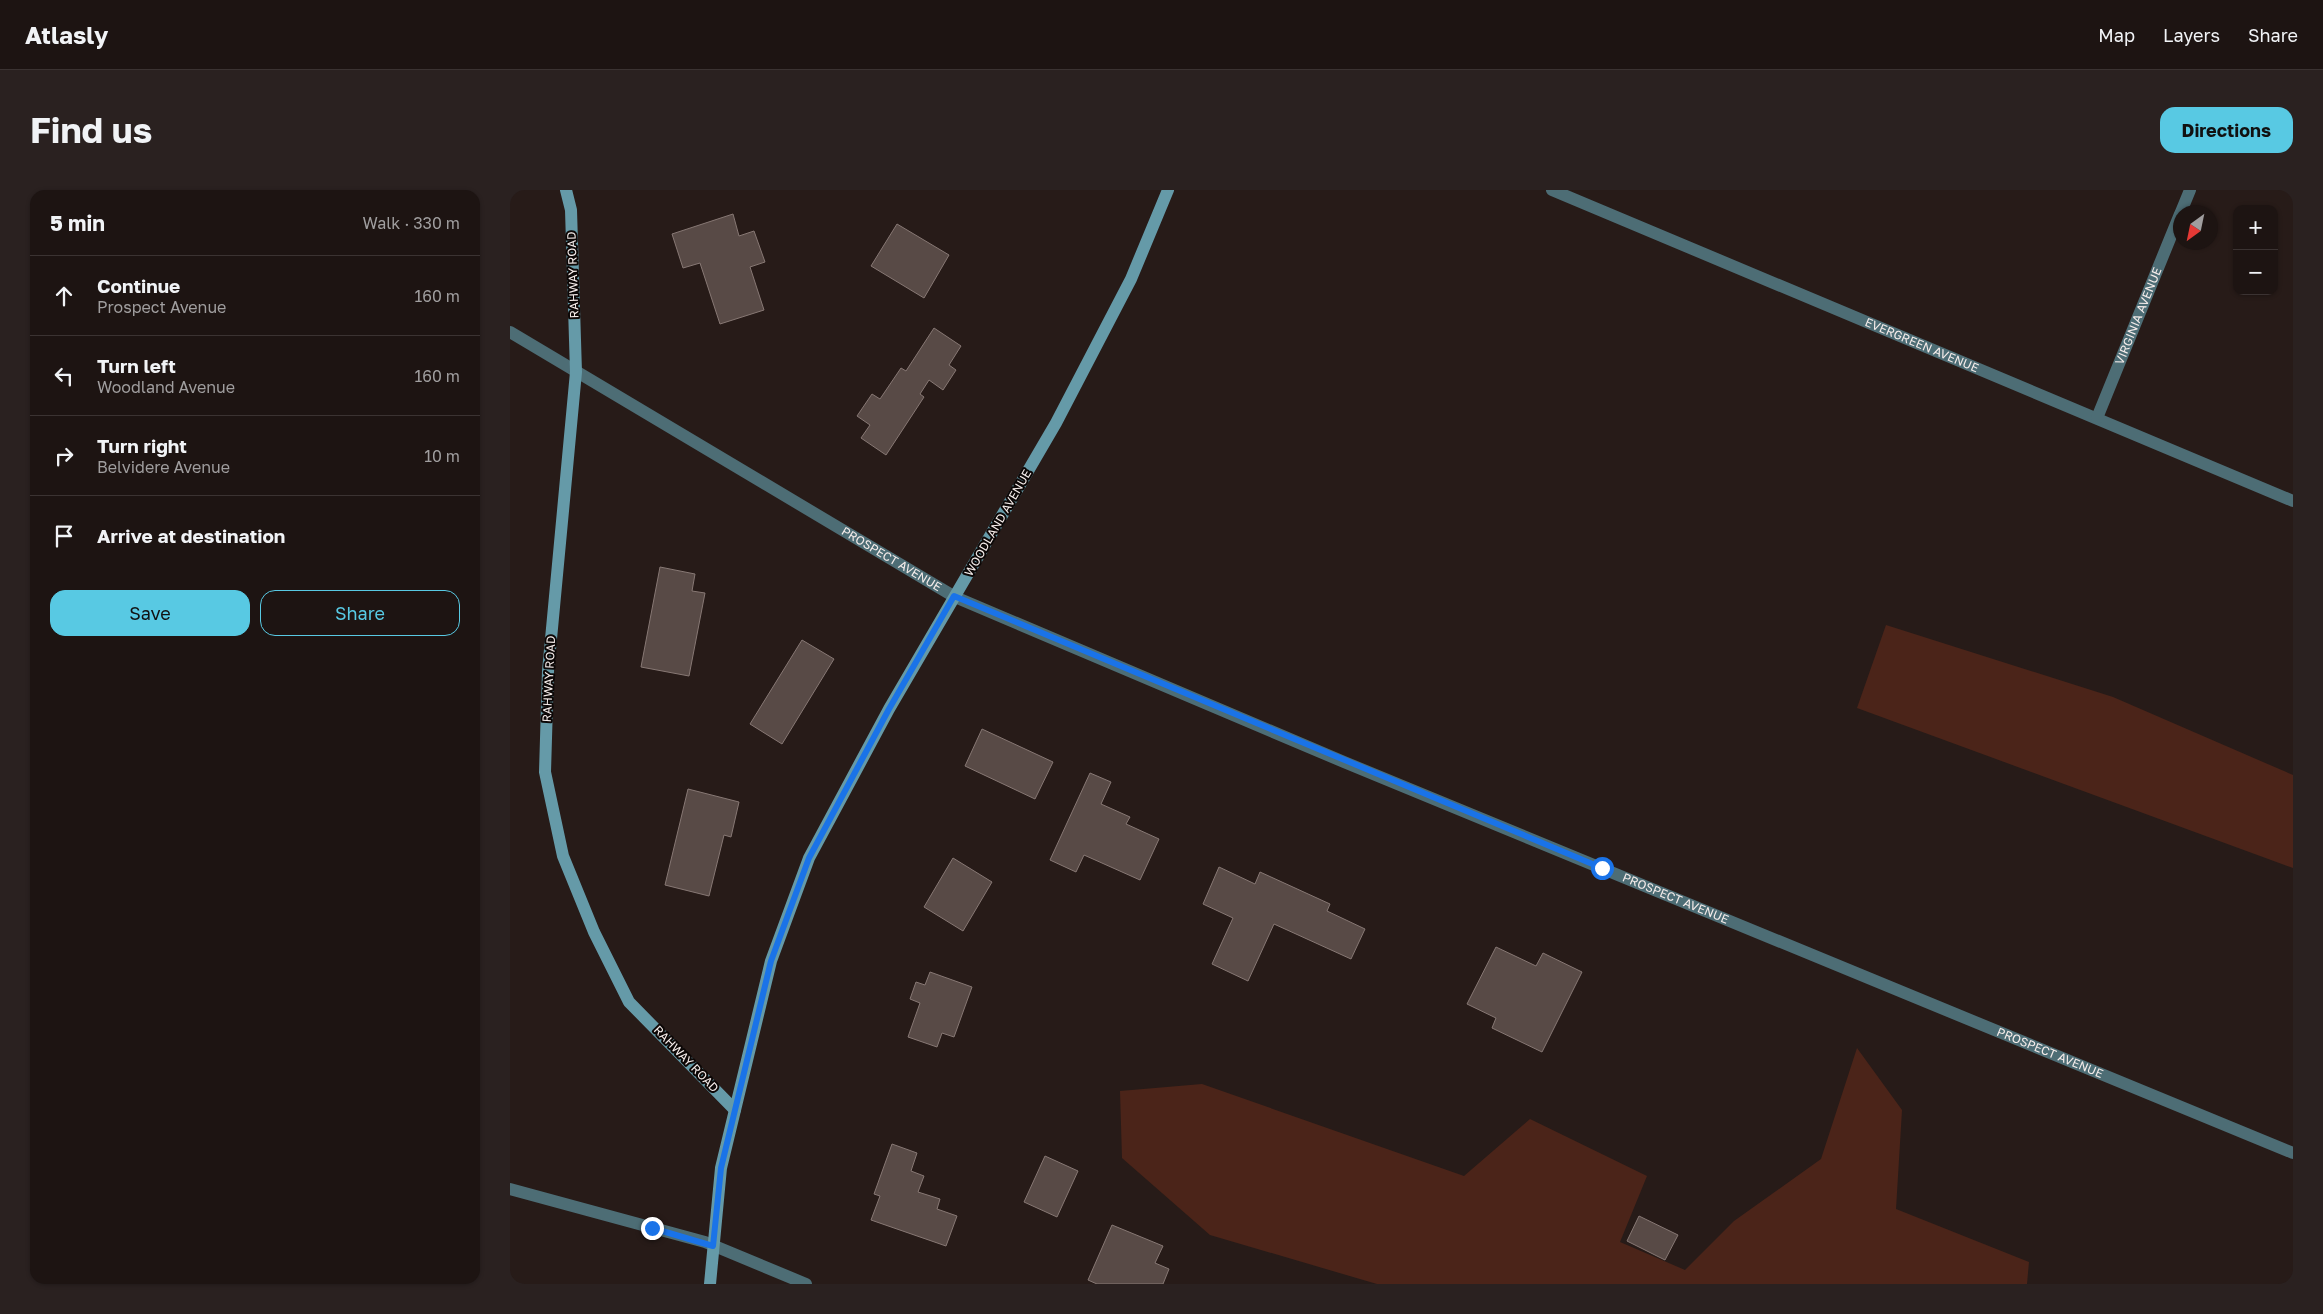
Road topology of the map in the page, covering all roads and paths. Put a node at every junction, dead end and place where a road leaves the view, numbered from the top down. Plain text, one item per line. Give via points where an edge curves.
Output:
1 (566, 190) edge
2 (1168, 190) edge
3 (1552, 190) edge
4 (2190, 190) edge
5 (2184, 205) edge
6 (2173, 233) edge
7 (510, 332) edge
8 (576, 372) junction
9 (2097, 418) junction
10 (2293, 501) edge
11 (954, 596) junction
12 (735, 1110) junction
13 (2293, 1153) edge
14 (510, 1189) edge
15 (713, 1246) junction
16 (710, 1284) edge
17 (806, 1284) edge

1 - 8 street, RAHWAY ROAD via 571,210
2 - 11 street, WOODLAND AVENUE via 1132,279 1061,414
3 - 9 street, EVERGREEN AVENUE
4 - 5 street, VIRGINIA AVENUE
6 - 9 street, VIRGINIA AVENUE
7 - 8 street, PROSPECT AVENUE
8 - 11 street, PROSPECT AVENUE
8 - 12 street, RAHWAY ROAD via 547,699 545,772 561,847 594,932 630,1002
9 - 10 street, EVERGREEN AVENUE
11 - 12 street, WOODLAND AVENUE via 809,858 771,961
11 - 13 street, PROSPECT AVENUE via 1354,766
12 - 15 street, WOODLAND AVENUE via 721,1168
14 - 15 street
15 - 16 street, WOODLAND AVENUE
15 - 17 street

